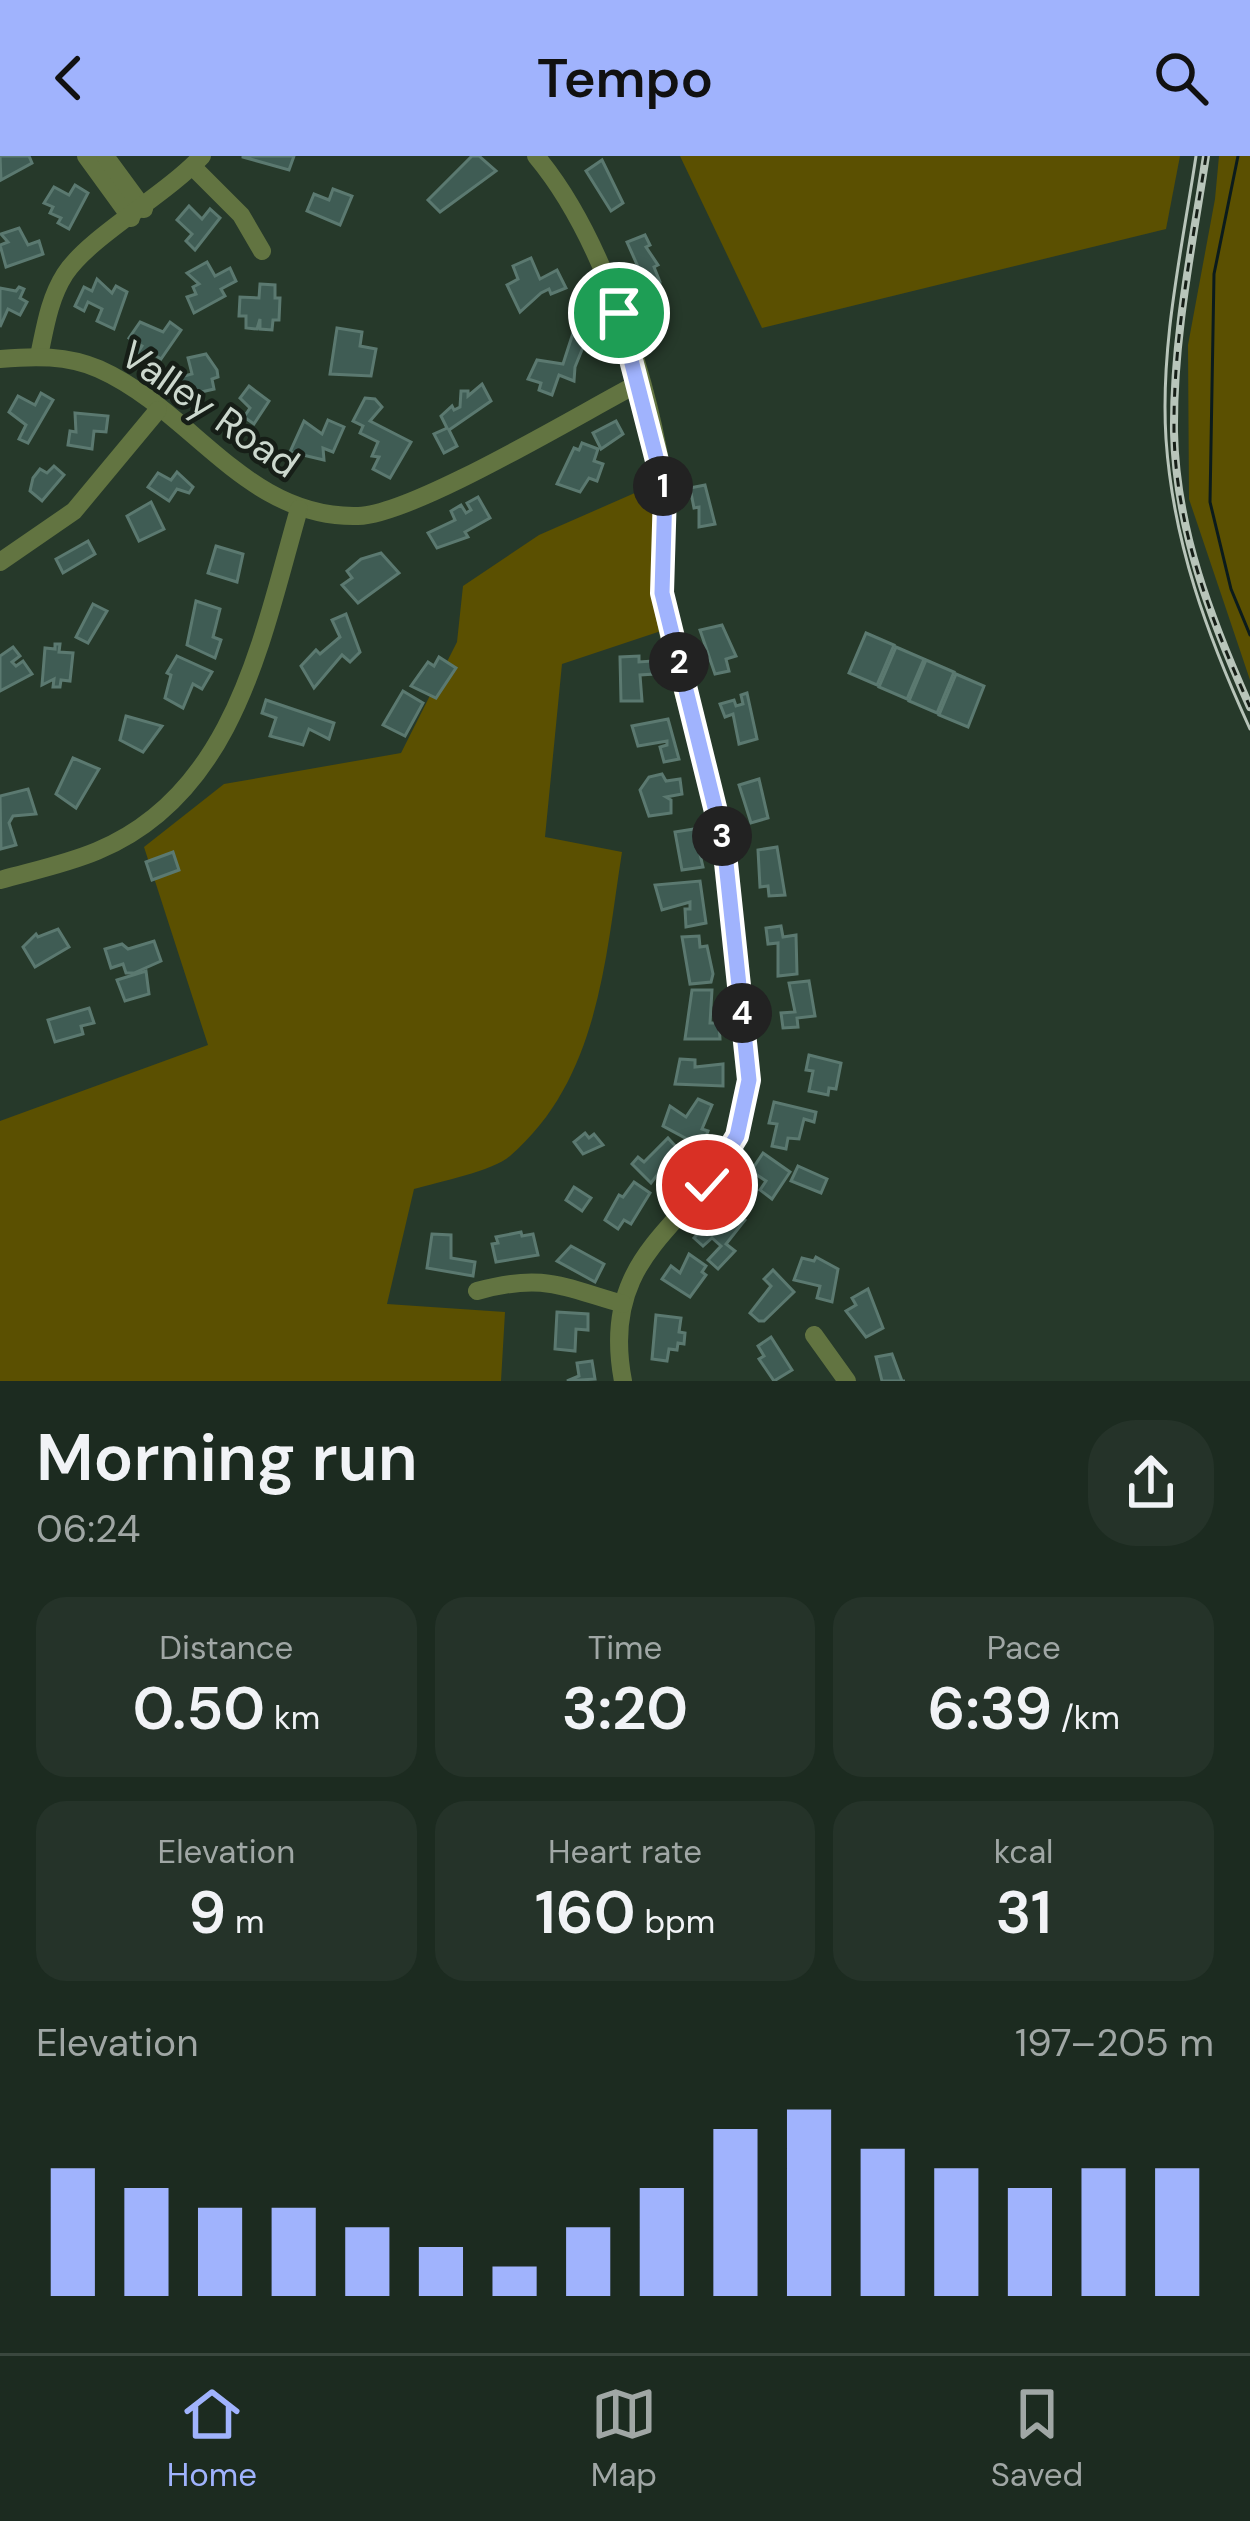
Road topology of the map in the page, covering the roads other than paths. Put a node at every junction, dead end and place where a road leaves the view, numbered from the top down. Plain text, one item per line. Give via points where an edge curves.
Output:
1 (86, 156) edge
2 (105, 156) edge
3 (536, 156) edge
4 (198, 161) edge
5 (138, 213) junction
6 (262, 251) dead end
7 (39, 356) junction
8 (0, 359) edge
9 (639, 383) junction
10 (158, 410) junction
11 (299, 509) junction
12 (5, 552) edge
13 (0, 880) edge
14 (477, 1291) dead end
15 (622, 1304) junction
16 (814, 1335) dead end
17 (623, 1381) edge
18 (847, 1381) edge

1 - 5 street
2 - 5 street
3 - 9 street via 597,253
4 - 5 street
4 - 6 street
5 - 7 street via 66,273
7 - 8 street, Valley Road
7 - 10 street, Valley Road via 100,369
9 - 11 street, Valley Road via 411,504 360,517
9 - 15 street via 665,492 662,593 724,844 749,1080 728,1155 646,1250
10 - 11 street, Valley Road via 257,488
10 - 12 street via 74,511
11 - 13 street via 249,679 189,783 145,824 97,851
14 - 15 street via 548,1280
15 - 17 street
16 - 18 street

